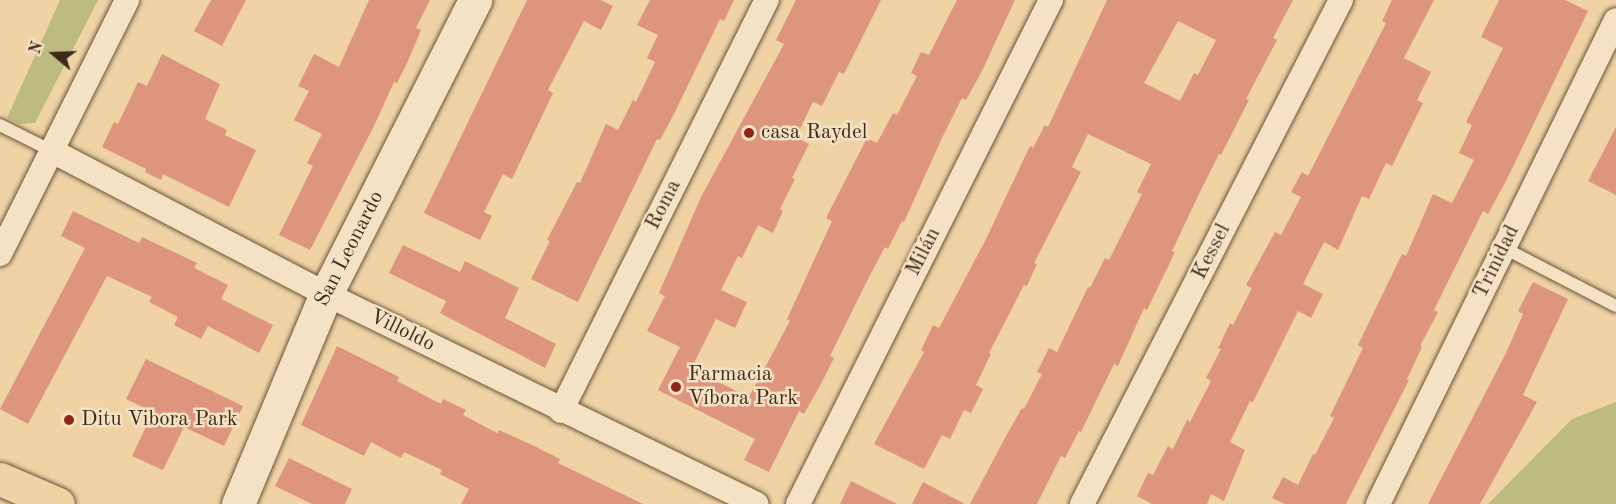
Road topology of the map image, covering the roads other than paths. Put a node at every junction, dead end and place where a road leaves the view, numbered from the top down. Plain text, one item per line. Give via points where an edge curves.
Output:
1 (127, 0) edge
2 (475, 0) edge
3 (767, 0) edge
4 (1052, 0) edge
5 (1341, 0) edge
6 (1616, 20) edge
7 (0, 125) edge
8 (51, 151) junction
9 (1504, 248) junction
10 (0, 254) edge
11 (326, 294) junction
12 (1616, 306) edge
13 (561, 411) junction
14 (0, 478) edge
15 (58, 504) edge
16 (238, 504) edge
17 (756, 504) edge
18 (798, 504) edge
19 (1082, 504) edge
20 (1378, 504) edge

1 - 8 street
2 - 11 street, San Leonardo
3 - 13 street, Roma
4 - 18 street, Milán
5 - 19 street, Kessel
6 - 9 street, Trinidad
7 - 8 lane
8 - 10 street
8 - 11 street, Villoldo
9 - 12 lane
9 - 20 street, Trinidad
11 - 13 street, Villoldo
11 - 16 street, San Leonardo
13 - 17 street, Villoldo
14 - 15 main road

